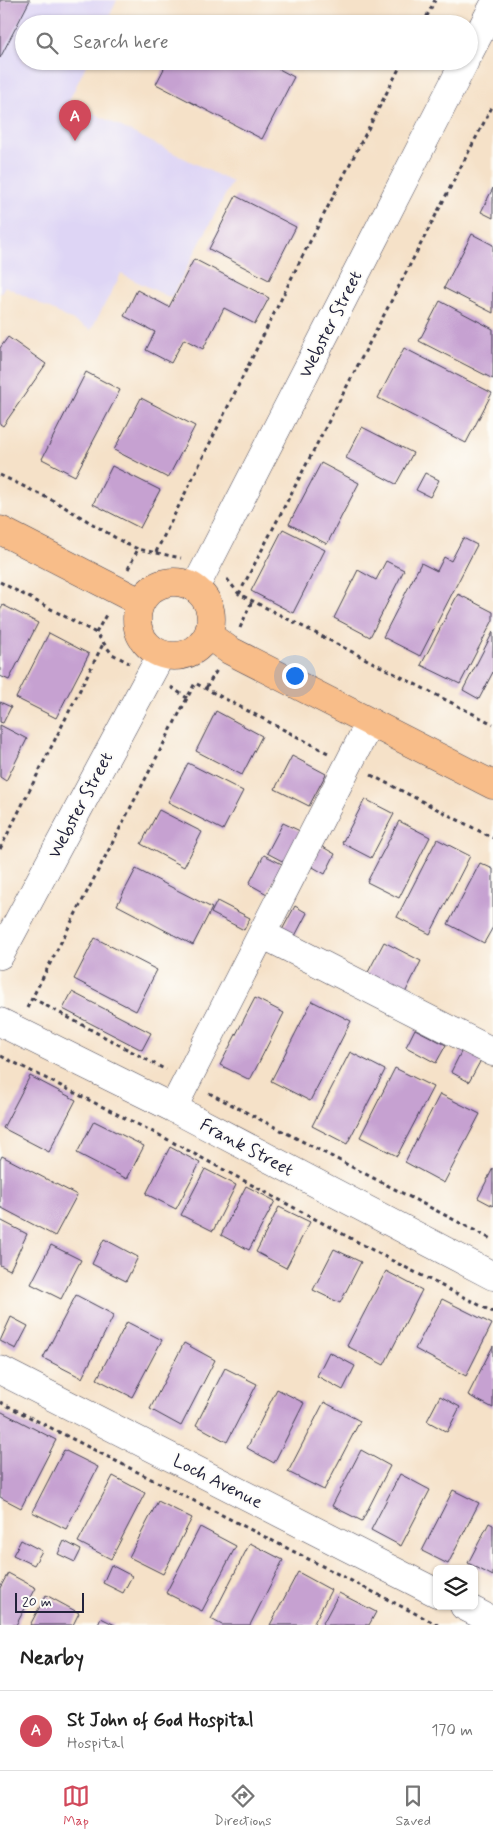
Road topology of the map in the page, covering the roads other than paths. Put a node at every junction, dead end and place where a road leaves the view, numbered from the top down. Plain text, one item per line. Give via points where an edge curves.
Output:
1 (493, 7) edge
2 (478, 36) edge
3 (460, 70) edge
4 (0, 530) edge
5 (195, 588) junction
6 (140, 602) junction
7 (208, 635) junction
8 (161, 655) junction
9 (370, 722) junction
10 (493, 785) edge
11 (262, 934) junction
12 (0, 955) edge
13 (0, 1022) edge
14 (493, 1052) edge
15 (173, 1108) junction
16 (493, 1276) edge
17 (0, 1370) edge
18 (433, 1591) edge
19 (472, 1610) edge
20 (493, 1621) edge

1 - 2 street
3 - 5 street, Webster Street
4 - 6 main road
5 - 6 main road via 171,581 148,592
5 - 7 main road via 210,609
6 - 8 main road via 136,617 138,633 147,646
7 - 8 main road via 200,647 188,654
7 - 9 main road via 230,650
8 - 12 street, Webster Street
9 - 10 main road
9 - 11 street
11 - 14 street
11 - 15 street
13 - 15 street, Frank Street
15 - 16 street, Frank Street
17 - 18 street, Loch Avenue
19 - 20 street

